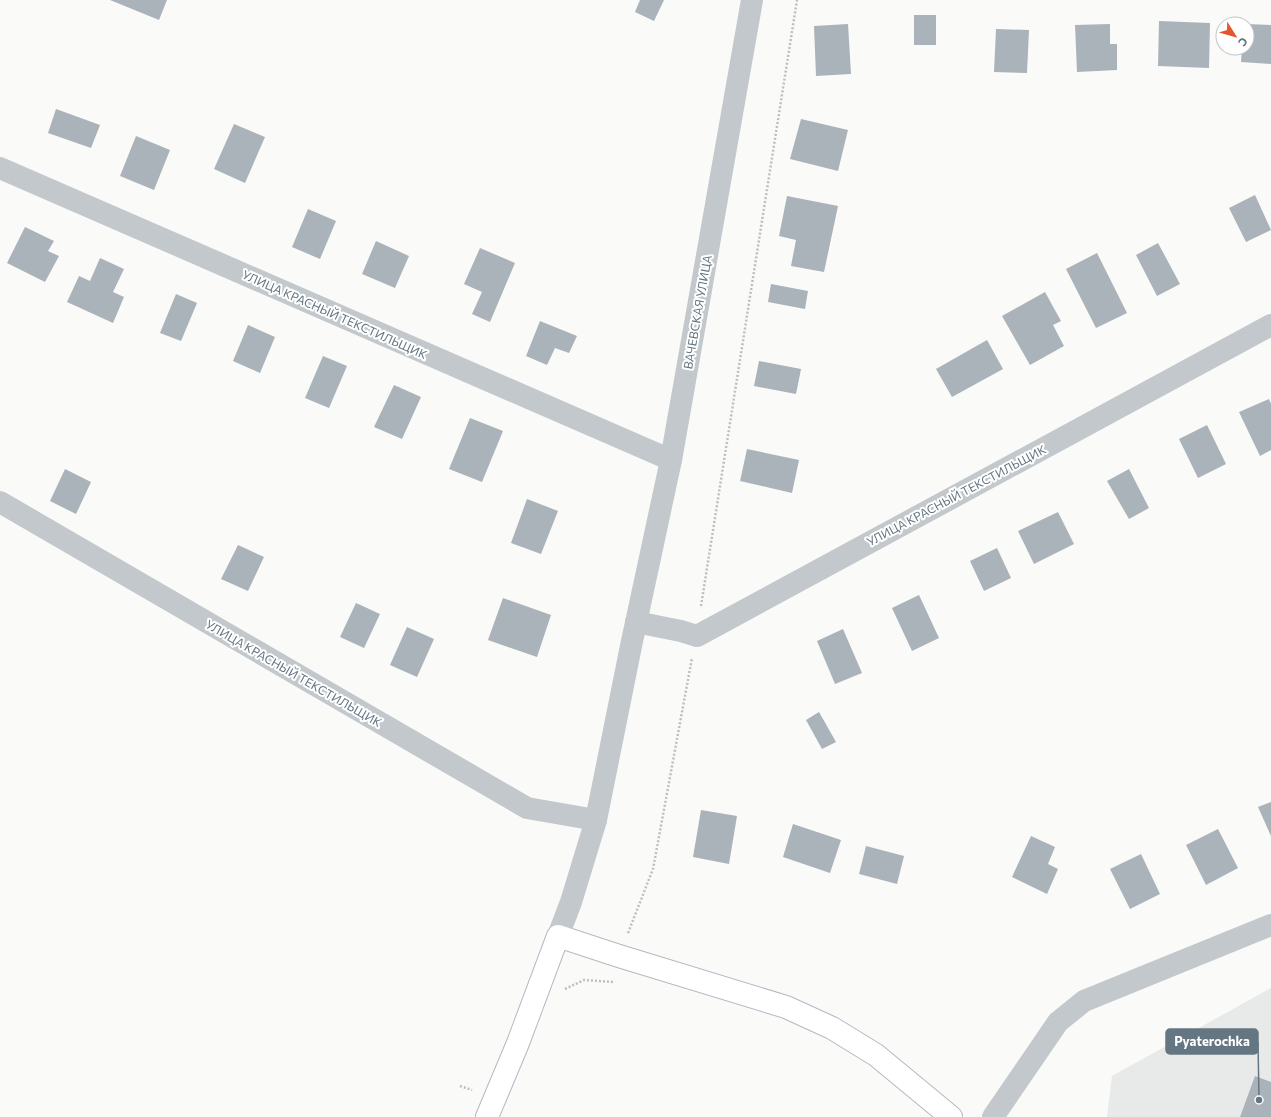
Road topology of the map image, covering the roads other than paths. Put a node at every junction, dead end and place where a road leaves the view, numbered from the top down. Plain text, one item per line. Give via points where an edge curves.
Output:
1 (752, 0) edge
2 (0, 168) edge
3 (1271, 325) edge
4 (670, 460) junction
5 (0, 502) edge
6 (636, 622) junction
7 (596, 820) junction
8 (1271, 925) edge
9 (558, 936) junction
10 (491, 1108) edge
11 (951, 1117) edge
12 (993, 1117) edge

1 - 4 street, ВАЧЕВСКАЯ УЛИЦА
2 - 4 street, УЛИЦА КРАСНЫЙ ТЕКСТИЛЬЩИК
3 - 6 street, УЛИЦА КРАСНЫЙ ТЕКСТИЛЬЩИК via 696,636
4 - 6 street, ВАЧЕВСКАЯ УЛИЦА
5 - 7 street, УЛИЦА КРАСНЫЙ ТЕКСТИЛЬЩИК via 527,808
6 - 7 street, ВАЧЕВСКАЯ УЛИЦА
7 - 9 street, ВАЧЕВСКАЯ УЛИЦА
8 - 12 street via 1084,1001 1058,1022
9 - 10 main road
9 - 11 main road via 786,1007 832,1028 876,1055

